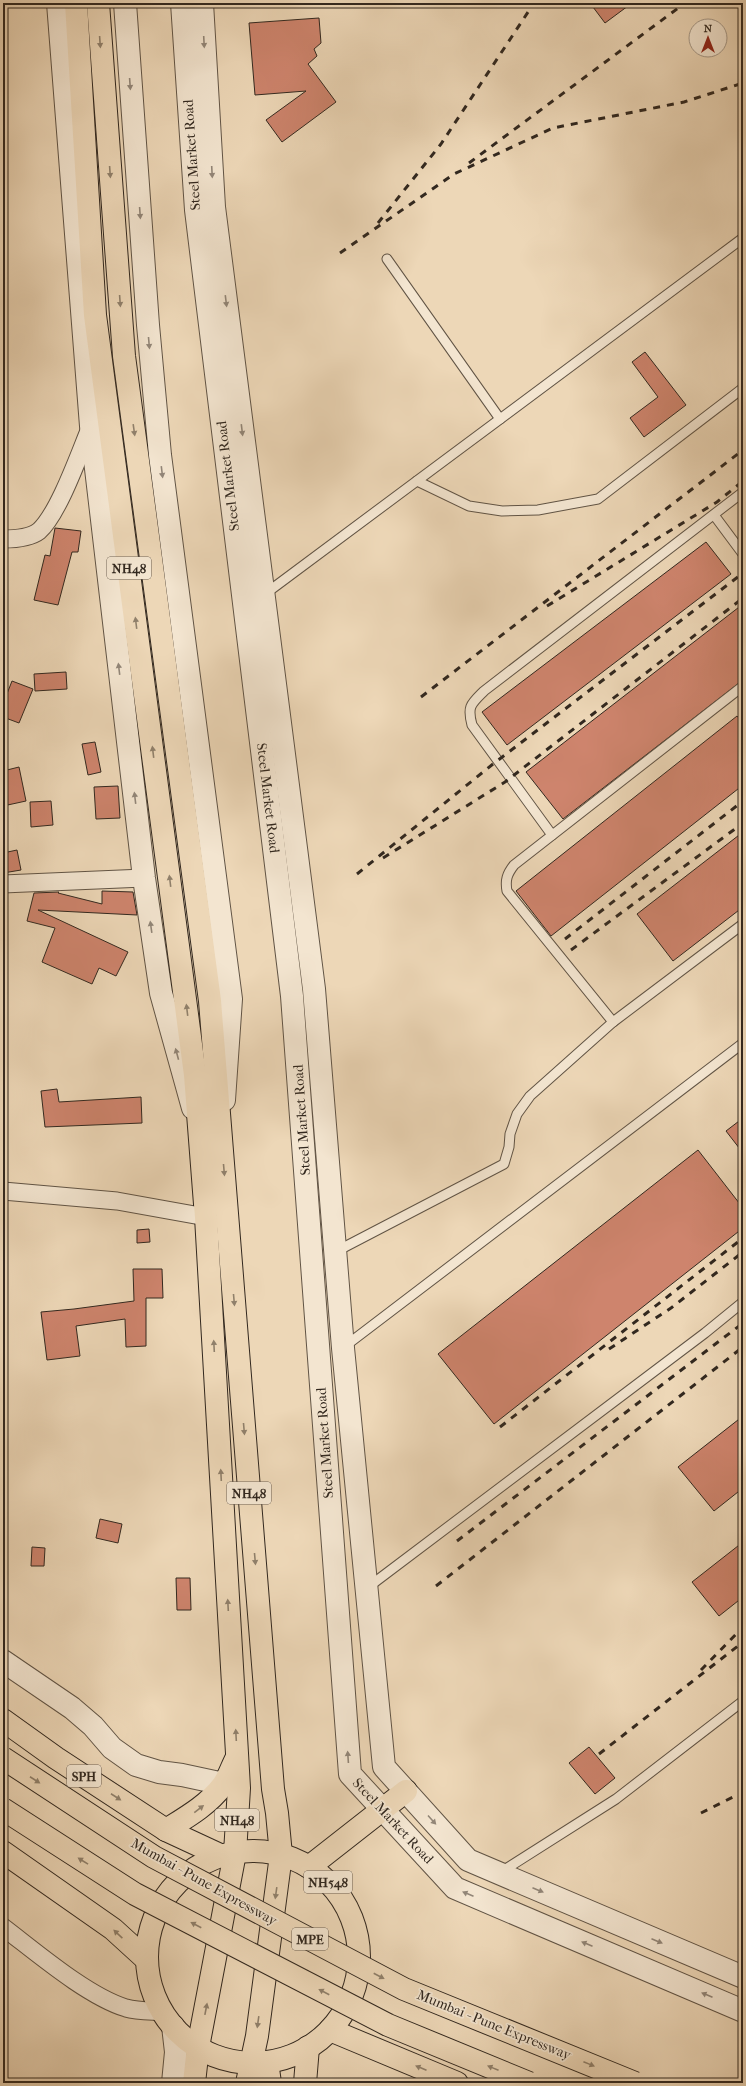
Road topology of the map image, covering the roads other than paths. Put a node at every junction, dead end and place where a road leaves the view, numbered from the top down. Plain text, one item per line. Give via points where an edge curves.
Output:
1 (58, 3) edge
2 (76, 3) edge
3 (98, 3) edge
4 (125, 3) edge
5 (182, 3) edge
6 (202, 3) edge
7 (743, 238) edge
8 (387, 259) dead end
9 (743, 388) edge
10 (500, 420) junction
11 (91, 426) junction
12 (417, 481) junction
13 (743, 492) edge
14 (714, 515) junction
15 (3, 539) edge
16 (743, 554) edge
17 (262, 596) junction
18 (245, 608) junction
19 (743, 686) edge
20 (552, 835) junction
21 (144, 878) junction
22 (3, 884) edge
23 (743, 924) edge
24 (613, 1022) junction
25 (743, 1043) edge
26 (210, 1132) junction
27 (3, 1190) edge
28 (206, 1217) junction
29 (335, 1252) junction
30 (743, 1302) edge
31 (343, 1348) junction
32 (367, 1589) junction
33 (3, 1660) edge
34 (743, 1701) edge
35 (3, 1720) edge
36 (237, 1757) junction
37 (3, 1758) edge
38 (224, 1784) junction
39 (406, 1791) junction
40 (3, 1809) edge
41 (382, 1809) junction
42 (166, 1830) junction
43 (3, 1852) edge
44 (229, 1854) junction
45 (281, 1855) junction
46 (309, 1867) junction
47 (500, 1874) junction
48 (3, 1927) edge
49 (147, 1960) junction
50 (743, 1977) edge
51 (743, 2010) edge
52 (168, 2019) junction
53 (330, 2030) junction
54 (198, 2047) junction
55 (308, 2047) junction
56 (259, 2073) edge
57 (173, 2083) edge
58 (194, 2083) edge
59 (305, 2083) edge
60 (457, 2083) edge
61 (529, 2083) edge
62 (635, 2083) edge

1 - 11 street
26 -> 2 highway, NH48 via 195,1075 95,315
3 -> 26 highway, NH48 via 124,356 210,1001
4 -> 26 street via 160,455 231,1000 228,1051
5 - 18 street, Steel Market Road via 196,210
6 -> 17 street, Steel Market Road via 214,207
7 - 10 lane
8 - 10 lane
9 - 12 lane via 598,498 538,510 502,510 469,506
10 - 12 lane
11 - 15 street via 69,480 38,531 20,538
21 -> 11 street
12 - 17 lane
13 - 14 lane
14 - 16 lane
14 - 20 lane via 470,704 472,725
17 - 18 lane
17 - 29 street, Steel Market Road via 314,989
41 -> 18 street, Steel Market Road via 350,1774 292,996
19 - 20 lane
20 - 24 lane via 514,865 508,873 507,891
21 - 22 street
26 -> 21 street via 161,993
23 - 24 lane
24 - 29 lane via 530,1096 517,1114 504,1164
25 - 31 lane
26 - 28 highway, NH48
26 -> 45 highway, NH48
27 - 28 street via 117,1201
36 -> 28 highway, NH48
29 - 31 street, Steel Market Road
30 - 32 lane
31 - 32 street, Steel Market Road
32 - 39 street, Steel Market Road via 384,1767
33 - 38 street via 72,1708 112,1748 136,1765
34 - 47 lane via 616,1799
35 -> 42 highway, SPH
36 - 38 highway
36 - 44 highway, NH48 via 239,1788
37 -> 62 highway, Mumbai - Pune Expressway / MPE, bridge via 154,1857 404,1989
42 -> 38 highway via 194,1813
39 - 41 highway
39 -> 47 street, Steel Market Road via 468,1860
61 -> 40 highway, bridge via 388,2025 135,1894
41 - 46 highway
51 -> 41 street, Steel Market Road via 455,1888
42 - 44 highway, SPH
49 -> 43 highway via 112,1929
44 - 45 highway, NH548 via 263,1852
44 - 49 highway, NH548 via 203,1864 185,1875 167,1896 154,1920
54 -> 44 highway
45 - 46 highway, NH548
45 -> 56 highway via 256,2036
46 - 53 highway, NH548 via 320,1874 338,1894 352,1917 358,1943 356,1983 346,2008
47 -> 50 street, Steel Market Road
48 - 52 street via 70,1977 107,2000
49 - 52 highway, NH548 via 152,1987
52 - 54 highway, NH548
52 - 57 street via 176,2052
53 - 55 highway, NH548
60 -> 53 highway
54 - 56 highway, NH548
54 - 58 highway
55 - 56 highway, NH548
55 - 59 highway

